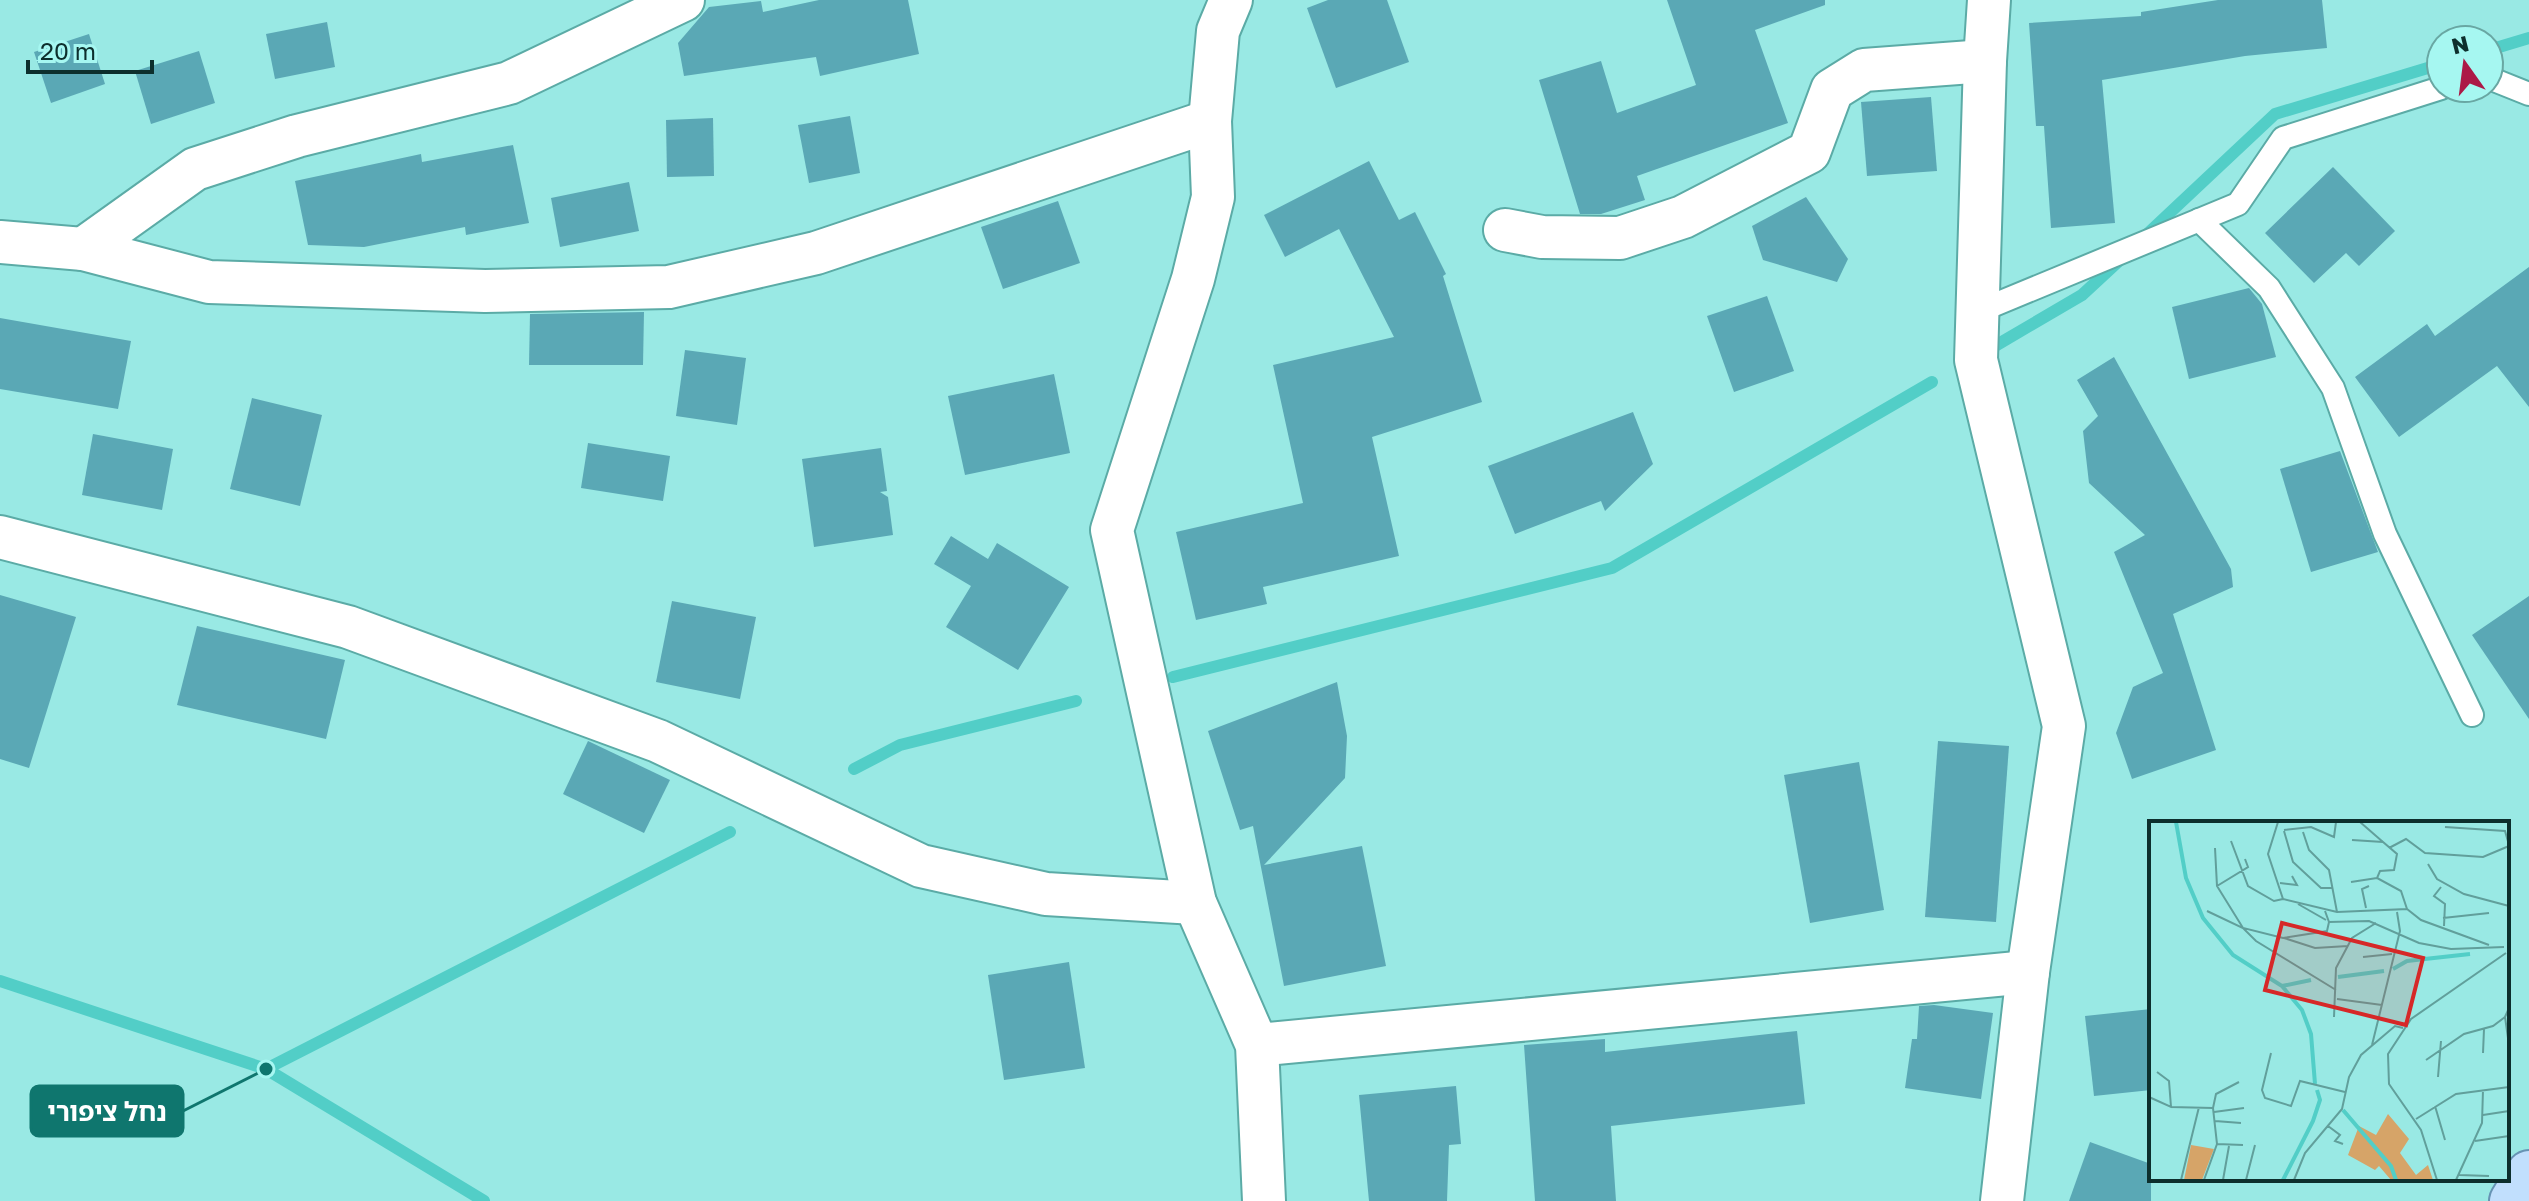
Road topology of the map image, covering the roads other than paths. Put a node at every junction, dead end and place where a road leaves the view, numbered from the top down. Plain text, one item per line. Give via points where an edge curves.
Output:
1 (683, 0) edge
2 (1231, 0) edge
3 (1989, 0) edge
4 (1985, 61) junction
5 (2505, 84) edge
6 (2425, 93) edge
7 (2529, 94) edge
8 (1210, 121) junction
9 (2199, 220) junction
10 (1505, 230) dead end
11 (0, 242) edge
12 (83, 249) junction
13 (1977, 312) junction
14 (0, 537) edge
15 (2472, 715) dead end
16 (1195, 903) junction
17 (2028, 972) junction
18 (1257, 1045) junction
19 (2529, 1173) edge
20 (1264, 1201) edge
21 (2002, 1201) edge
22 (2512, 1201) edge

1 - 12 street via 509,83 297,136 195,169
2 - 8 street via 1218,31
3 - 4 street
4 - 10 street via 1864,70 1832,90 1809,152 1683,217 1620,238 1542,237
4 - 13 street
5 - 7 lane
6 - 9 lane via 2283,138 2238,204
8 - 12 street via 816,253 669,287 485,291 209,282
8 - 16 street via 1213,197 1193,279 1112,530
9 - 13 lane
9 - 15 lane via 2269,288 2333,388 2385,534
11 - 12 street
13 - 17 street via 1976,360 2064,726
14 - 16 street via 348,627 658,741 921,866 1046,894
16 - 18 street
17 - 18 street
17 - 21 street
18 - 20 street
19 - 22 main road

